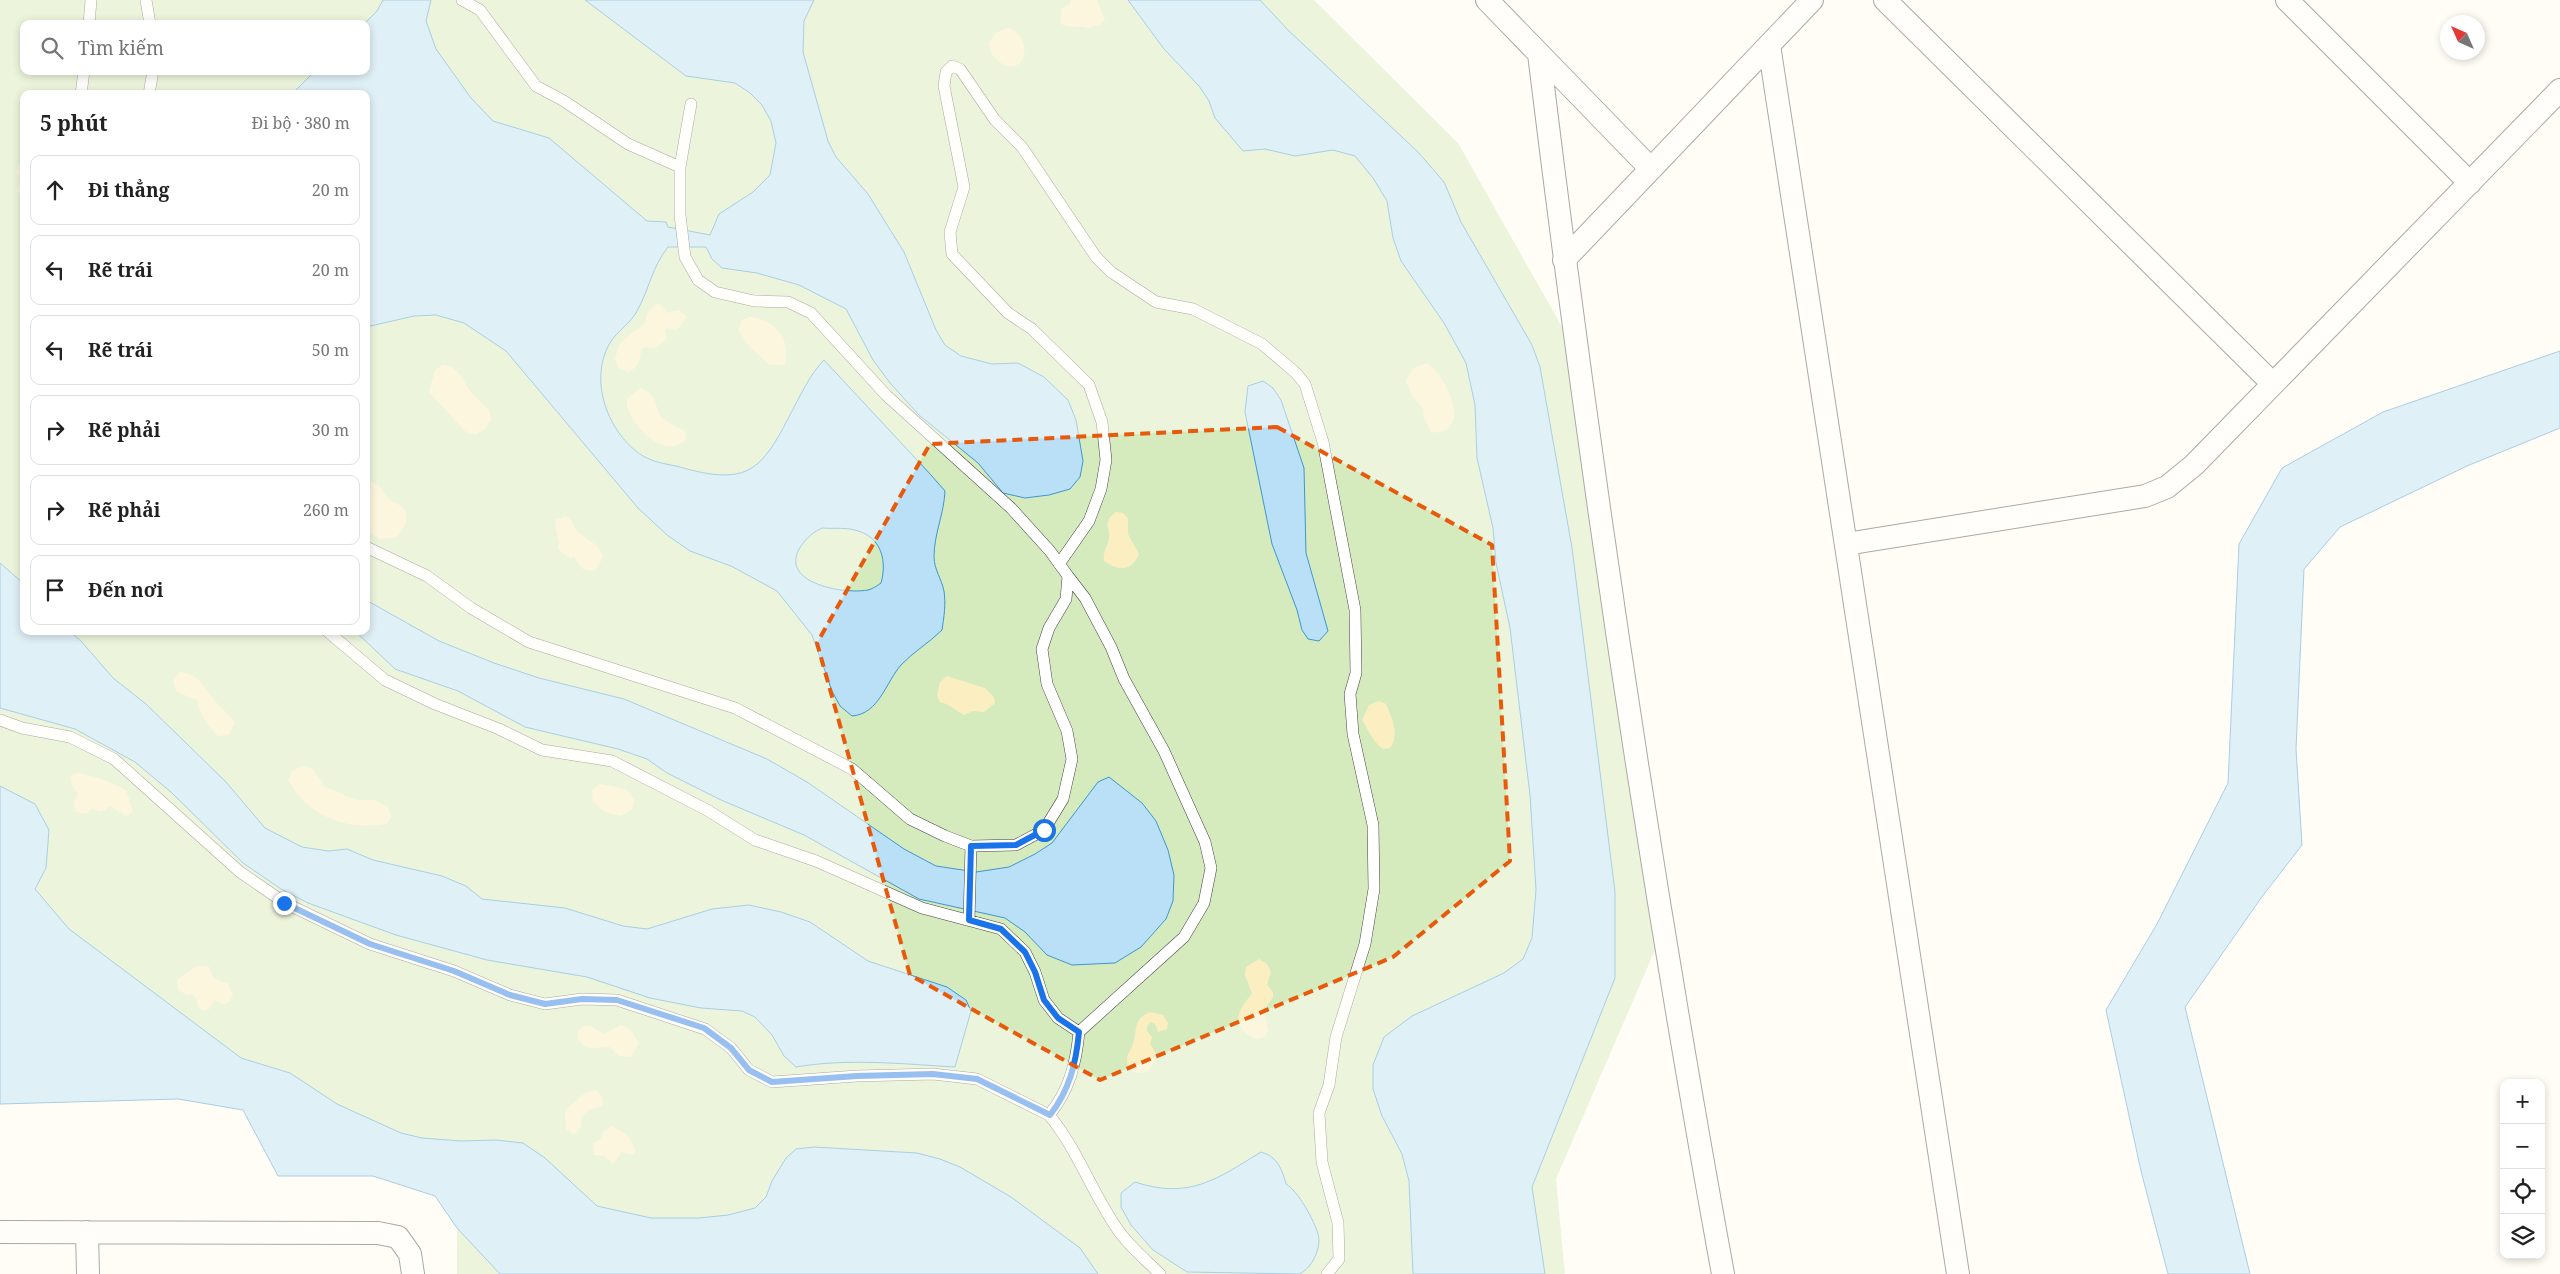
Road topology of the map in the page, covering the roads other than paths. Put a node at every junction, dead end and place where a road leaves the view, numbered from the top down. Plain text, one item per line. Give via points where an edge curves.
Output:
1 (91, 0) edge
2 (146, 0) edge
3 (462, 0) edge
4 (1487, 0) edge
5 (1812, 0) edge
6 (1885, 0) edge
7 (2287, 0) edge
8 (89, 20) edge
9 (149, 20) edge
10 (1769, 45) junction
11 (1539, 54) junction
12 (83, 75) edge
13 (152, 75) edge
14 (81, 90) edge
15 (150, 90) edge
16 (2560, 90) edge
17 (691, 104) dead end
18 (680, 167) junction
19 (1651, 169) junction
20 (2470, 183) junction
21 (1564, 260) junction
22 (2273, 384) junction
23 (1846, 544) junction
24 (370, 549) edge
25 (1059, 564) junction
26 (1068, 576) junction
27 (332, 635) edge
28 (0, 720) edge
29 (970, 850) junction
30 (969, 917) junction
31 (1079, 1032) junction
32 (1050, 1115) junction
33 (0, 1232) edge
34 (87, 1232) junction
35 (88, 1274) edge
36 (413, 1274) edge
37 (1160, 1274) edge
38 (1327, 1274) edge
39 (1723, 1274) edge
40 (1958, 1274) edge

1 - 8 lane
2 - 9 lane
3 - 18 lane via 480,10 536,86 628,144
4 - 11 street
5 - 10 street
6 - 22 street
7 - 20 street
10 - 19 street
10 - 23 street
11 - 19 street
11 - 21 street
12 - 14 lane
13 - 15 lane
16 - 20 street
17 - 18 lane
18 - 25 lane via 680,215 685,257 698,280 715,292 754,301 788,302 810,313 886,396 1011,508
19 - 21 street
20 - 22 street
21 - 39 street via 1635,763
22 - 23 street via 2194,465 2167,487 2145,496
23 - 40 street
24 - 29 lane via 427,576 471,608 530,642 735,708 852,769 910,819
25 - 26 lane
25 - 38 lane via 1089,521 1101,489 1106,460 1102,422 1090,385 1032,329 1008,313 952,254 950,232 964,187 944,86 946,72 952,66 960,69 995,120 1022,147 1096,257 1111,272 1156,302 1194,309 1262,344 1305,384 1325,452 1355,610 1356,673 1350,694 1354,734 1373,825 1374,889 1365,944 1336,1037 1329,1085 1319,1113 1322,1162 1338,1223 1339,1259
26 - 29 lane via 1066,599 1049,628 1042,649 1047,684 1066,731 1072,758 1063,799 1044,830 1016,845
26 - 31 lane via 1085,598 1183,791 1205,842 1210,868 1204,902 1184,937
27 - 30 lane via 385,680 435,704 542,750 612,761 707,810 755,840 816,860 922,908
28 - 32 lane via 22,728 70,737 114,759 240,872 284,903 370,944 536,1002 617,1000 704,1028 731,1048 749,1070 772,1082 933,1074 977,1079
29 - 30 lane
30 - 31 lane via 1001,929 1025,952 1044,1000 1058,1018
31 - 32 lane via 1077,1059 1063,1098
32 - 37 lane via 1079,1158 1118,1231
33 - 34 street
34 - 35 street
34 - 36 street via 378,1233 398,1237 410,1254

